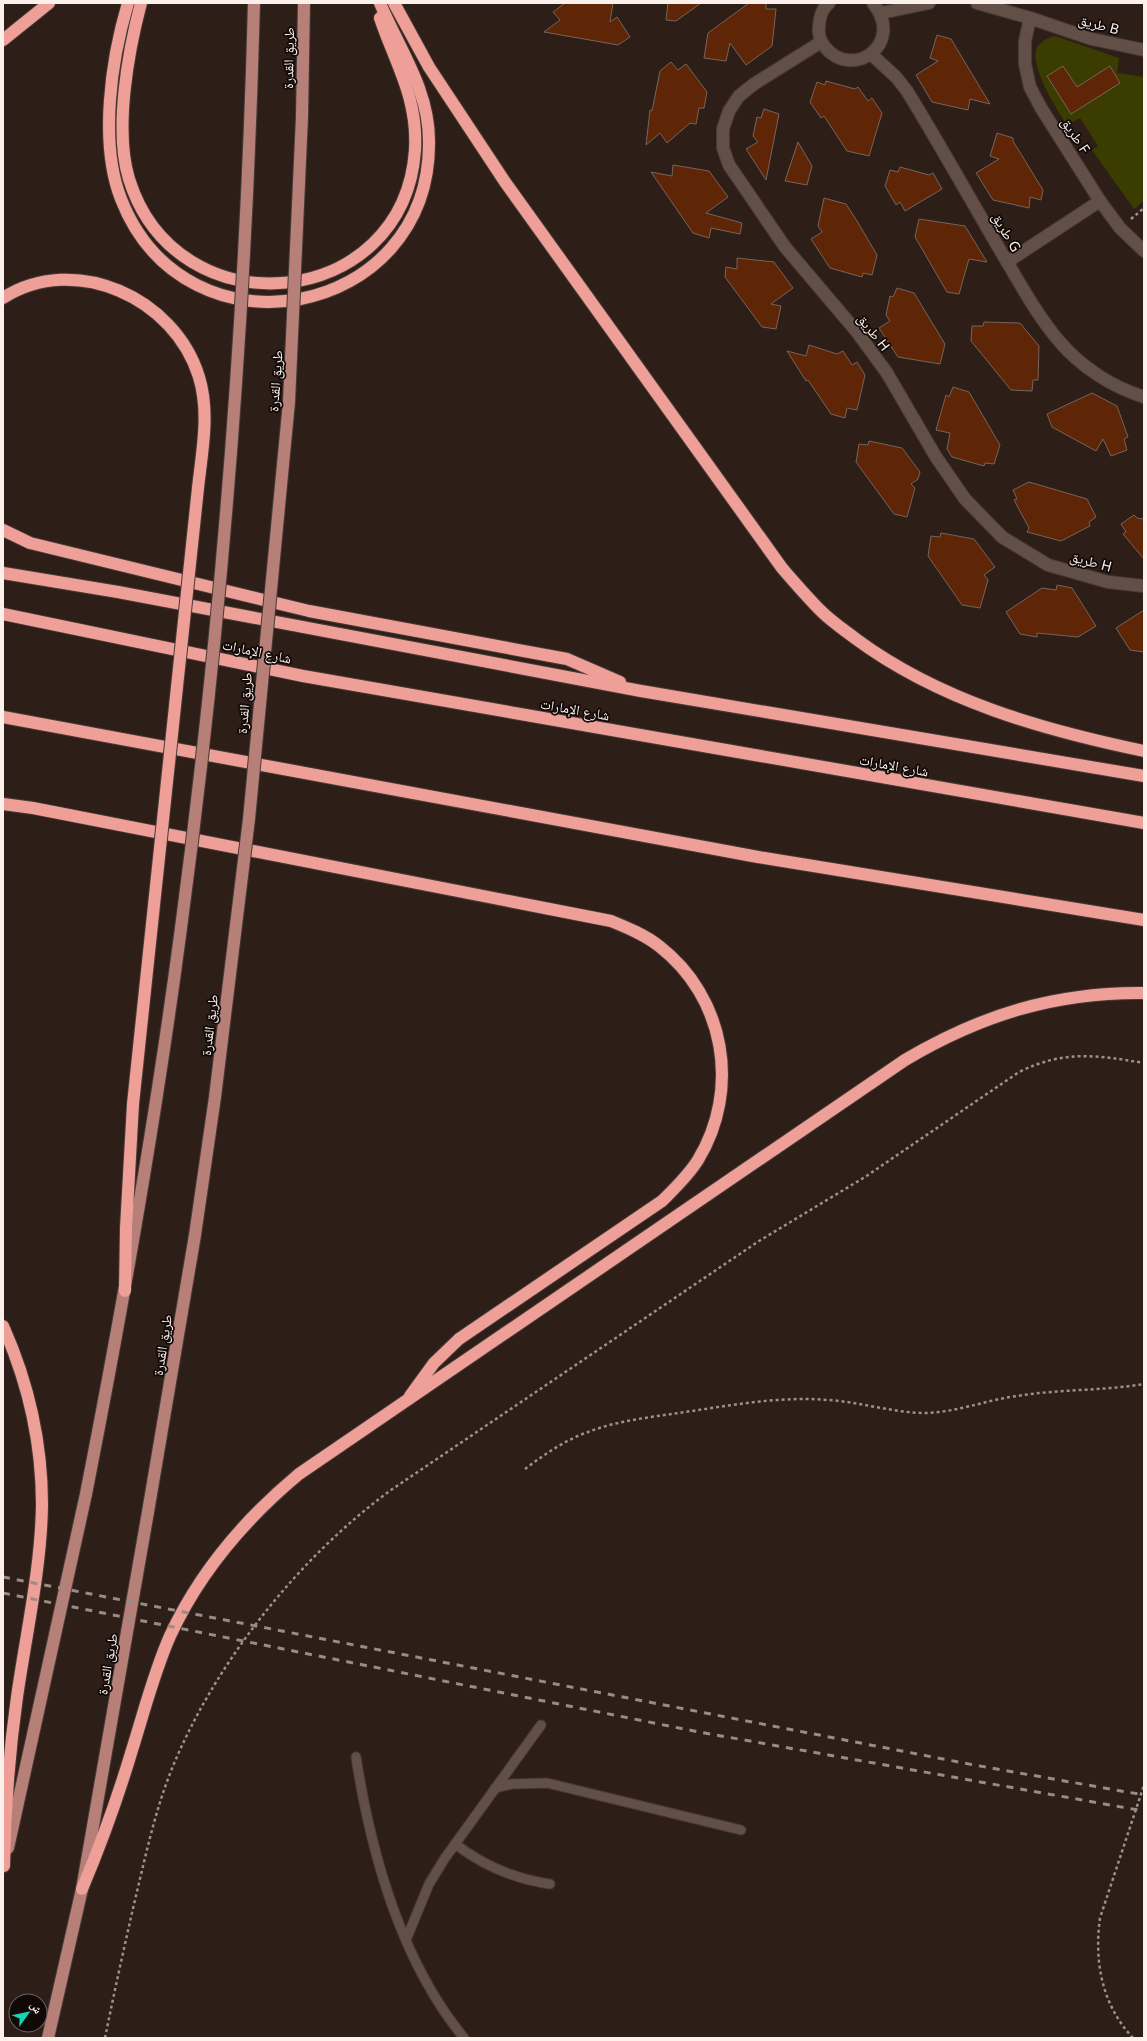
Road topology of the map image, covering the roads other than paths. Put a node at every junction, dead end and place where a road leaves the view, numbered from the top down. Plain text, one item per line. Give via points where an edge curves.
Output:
1 (49, 3) edge
2 (128, 3) edge
3 (141, 3) edge
4 (254, 3) edge
5 (304, 3) edge
6 (376, 3) edge
7 (380, 3) edge
8 (394, 3) edge
9 (873, 3) edge
10 (929, 3) edge
11 (977, 3) edge
12 (827, 4) edge
13 (880, 13) junction
14 (1030, 18) junction
15 (3, 40) edge
16 (821, 42) junction
17 (1144, 50) edge
18 (871, 54) junction
19 (1100, 201) junction
20 (1144, 251) edge
21 (1007, 262) junction
22 (3, 298) edge
23 (1144, 397) edge
24 (3, 530) edge
25 (3, 573) edge
26 (1144, 586) edge
27 (3, 614) edge
28 (641, 691) junction
29 (3, 717) edge
30 (1144, 750) edge
31 (1144, 776) edge
32 (3, 804) edge
33 (1144, 823) edge
34 (1144, 920) edge
35 (1144, 993) edge
36 (125, 1291) junction
37 (3, 1326) edge
38 (407, 1400) junction
39 (541, 1725) dead end
40 (356, 1757) dead end
41 (495, 1788) junction
42 (741, 1830) dead end
43 (455, 1844) junction
44 (3, 1868) edge
45 (550, 1884) dead end
46 (82, 1889) junction
47 (406, 1940) junction
48 (48, 2038) edge
49 (464, 2038) edge

1 - 15 highway
2 - 7 highway via 117,48 110,123 114,178 129,217 153,251 185,278 222,295 263,303 305,299 324,294 361,274 392,247 413,214 420,197 429,159 428,120 418,83
3 - 6 highway via 129,57 123,139 124,159 135,196 151,224 168,244 200,267 236,281 274,285 313,278 348,262 378,237 390,221 408,187 415,149 413,113 404,77 385,34
4 - 36 main road, bridge via 240,327 210,687 162,1065
5 - 46 main road, طريق القدرة, bridge via 290,402 228,996 197,1220
8 - 30 highway via 429,67 505,182 782,568 822,612 872,651 948,692 1051,730
9 - 13 street
10 - 13 street
11 - 14 street, طريق B
12 - 16 street via 820,16 818,29
13 - 18 street via 884,24 883,35 879,46
14 - 17 street, طريق B via 1092,39
14 - 19 street, طريق F via 1025,40 1025,64 1030,87
16 - 18 street via 830,53 844,60 858,60
16 - 26 street, طريق H via 739,96 729,111 723,129 723,148 729,164 785,247 857,332 886,372 936,457 975,510 1002,537 1048,565 1108,582
18 - 21 street, طريق G via 907,90
19 - 20 street, طريق F via 1120,228
19 - 21 street
21 - 23 street, طريق G via 1059,342 1082,364 1110,382
22 - 36 highway, bridge via 40,284 76,281 112,287 130,294 160,315 184,343 199,377 204,413 133,1104 126,1220
24 - 28 highway via 30,543 308,611 567,659
25 - 28 highway via 118,592
27 - 33 highway, شارع الإمارات via 303,676
28 - 31 highway
29 - 34 highway via 758,857
32 - 38 highway via 611,921 636,931 659,946 679,963 696,984 709,1008 718,1033 723,1085 719,1112 698,1161 682,1182 662,1201 459,1339 424,1375
35 - 38 highway via 1080,996 1043,1003 992,1017 937,1041 898,1064
36 - 44 main road, bridge via 86,1494
37 - 44 highway via 15,1353 30,1403 39,1454 42,1505 38,1557 11,1738
38 - 46 highway via 276,1493 234,1536 199,1584 170,1636 159,1664 121,1786
39 - 41 lane
40 - 47 lane via 371,1839
41 - 42 lane via 512,1784 547,1783
41 - 43 lane
43 - 45 lane via 500,1872 516,1878
43 - 47 lane via 429,1884
46 - 48 main road, طريق القدرة
47 - 49 lane via 432,1992

